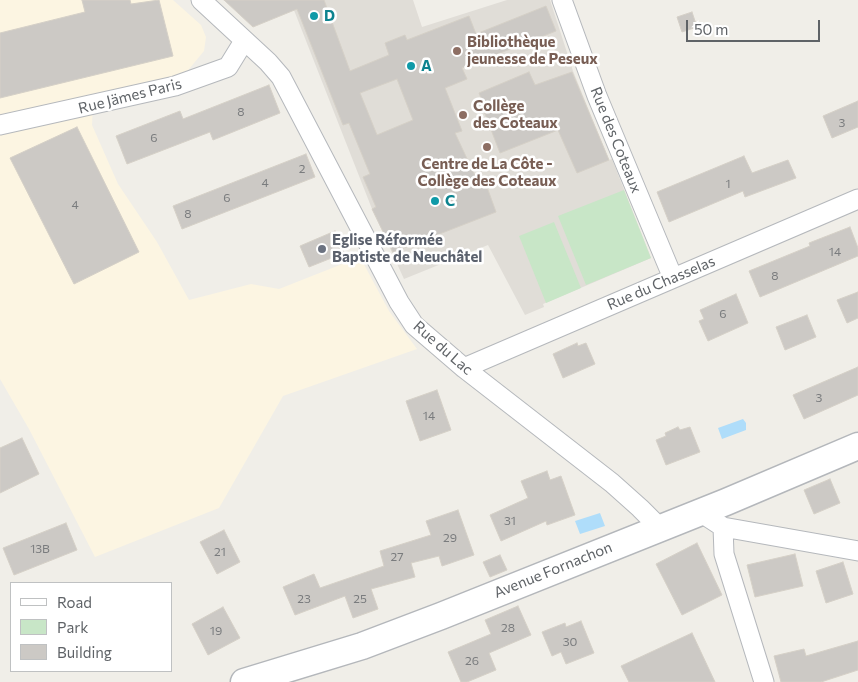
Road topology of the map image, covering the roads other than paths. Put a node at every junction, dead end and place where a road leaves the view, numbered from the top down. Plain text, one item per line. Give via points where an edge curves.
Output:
1 (201, 0) edge
2 (562, 0) edge
3 (244, 41) junction
4 (0, 125) edge
5 (858, 199) edge
6 (673, 278) junction
7 (464, 368) junction
8 (858, 446) edge
9 (700, 512) junction
10 (723, 527) junction
11 (655, 529) junction
12 (858, 552) edge
13 (244, 682) edge
14 (764, 682) edge

1 - 3 street, Rue du Lac
2 - 6 street, Rue des Coteaux via 597,96
3 - 4 street, Rue Jämes Paris via 228,67 175,86
3 - 7 street, Rue du Lac via 281,77 414,325
5 - 6 street, Rue du Chasselas
6 - 7 street, Rue du Chasselas
7 - 11 street, Rue du Lac via 612,483 653,521
8 - 9 street, Avenue Fornachon
9 - 10 street
9 - 11 street, Avenue Fornachon
10 - 12 street
10 - 14 street via 724,554
11 - 13 street, Avenue Fornachon via 362,646

